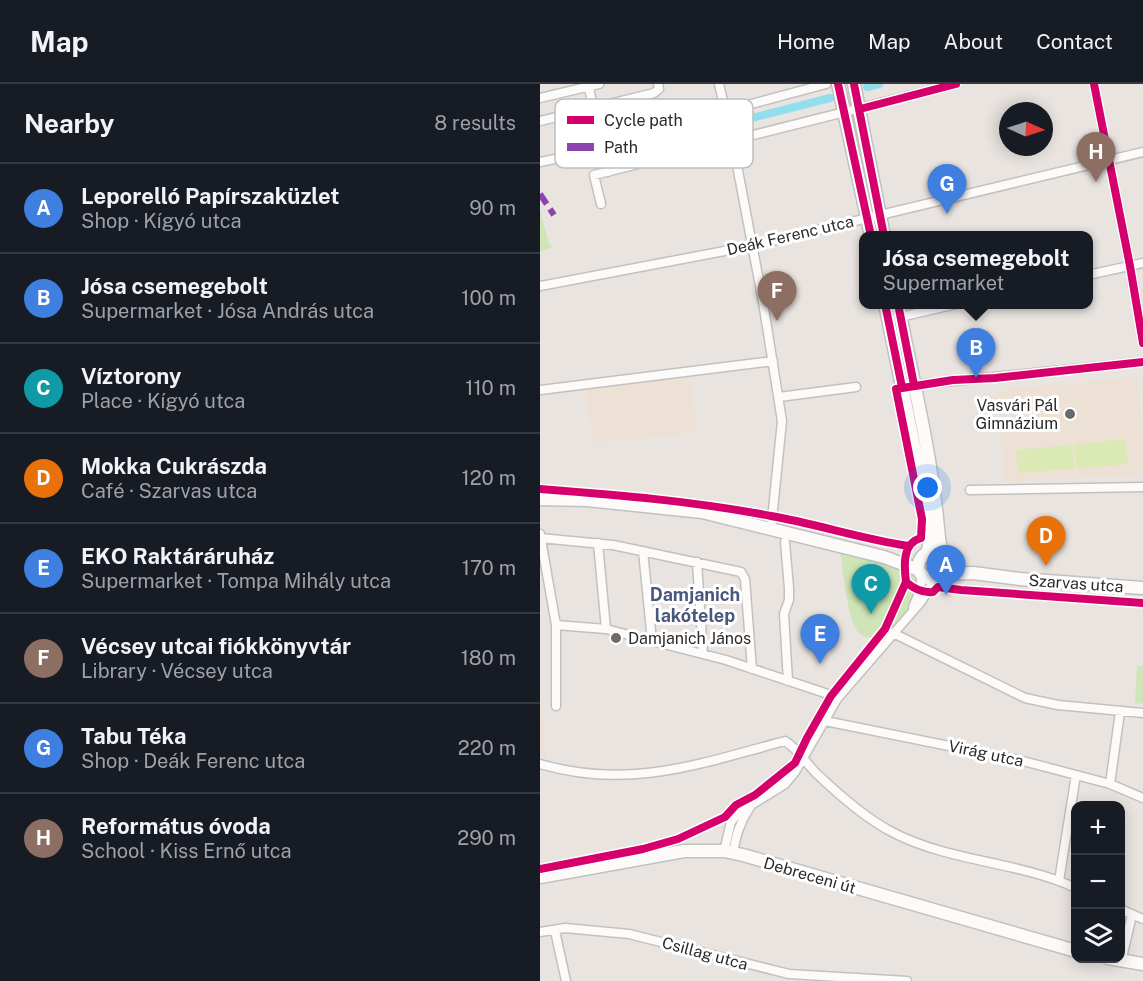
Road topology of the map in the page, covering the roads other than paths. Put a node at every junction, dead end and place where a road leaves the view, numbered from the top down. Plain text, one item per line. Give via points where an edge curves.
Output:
1 (599, 84) edge
2 (658, 84) edge
3 (719, 84) edge
4 (826, 84) edge
5 (838, 84) edge
6 (854, 84) edge
7 (956, 84) edge
8 (1094, 84) edge
9 (588, 85) edge
10 (540, 98) edge
11 (630, 99) edge
12 (722, 99) edge
13 (753, 107) edge
14 (860, 109) junction
15 (845, 112) junction
16 (555, 117) edge
17 (540, 121) edge
18 (753, 131) edge
19 (1143, 152) edge
20 (555, 159) edge
21 (1110, 160) junction
22 (540, 162) edge
23 (607, 168) edge
24 (622, 168) edge
25 (737, 168) edge
26 (608, 172) junction
27 (601, 204) dead end
28 (874, 215) junction
29 (872, 231) edge
30 (882, 231) edge
31 (751, 246) junction
32 (1143, 263) edge
33 (1130, 266) junction
34 (1093, 274) edge
35 (540, 286) edge
36 (886, 309) edge
37 (915, 309) edge
38 (899, 311) edge
39 (1143, 343) edge
40 (773, 361) junction
41 (1143, 362) edge
42 (914, 385) junction
43 (856, 387) dead end
44 (540, 390) edge
45 (779, 397) junction
46 (1143, 487) edge
47 (970, 490) dead end
48 (540, 499) edge
49 (771, 529) junction
50 (540, 537) edge
51 (785, 542) dead end
52 (598, 543) junction
53 (643, 550) junction
54 (924, 554) junction
55 (884, 557) junction
56 (697, 562) junction
57 (942, 568) junction
58 (921, 572) junction
59 (1143, 588) edge
60 (551, 589) junction
61 (540, 590) edge
62 (910, 613) junction
63 (556, 625) junction
64 (606, 629) junction
65 (893, 633) junction
66 (652, 640) junction
67 (703, 654) junction
68 (752, 669) junction
69 (788, 681) junction
70 (837, 699) junction
71 (556, 706) dead end
72 (1120, 712) junction
73 (1143, 713) edge
74 (825, 721) junction
75 (804, 759) junction
76 (540, 764) edge
77 (1076, 775) junction
78 (1110, 784) junction
79 (1143, 798) edge
80 (728, 852) junction
81 (540, 878) edge
82 (1059, 881) junction
83 (1071, 886) edge
84 (1125, 912) edge
85 (1131, 915) junction
86 (1143, 919) edge
87 (555, 931) junction
88 (540, 932) edge
89 (1125, 943) edge
90 (1071, 950) edge
91 (1125, 962) edge
92 (1143, 964) edge
93 (566, 981) edge
94 (907, 981) edge

1 - 9 street
2 - 11 street via 654,93
3 - 12 street
4 - 13 street
5 - 15 street
6 - 14 street
7 - 14 street
8 - 21 street
9 - 10 street
14 - 15 street
14 - 28 street
15 - 18 street
15 - 28 street
16 - 17 street
19 - 21 street, Deák Ferenc utca
20 - 22 street
21 - 28 street, Deák Ferenc utca
21 - 33 street
23 - 26 street
24 - 26 street
25 - 31 street
26 - 27 street via 594,175
28 - 29 street
28 - 30 street
28 - 31 street, Deák Ferenc utca
31 - 35 street, Deák Ferenc utca
31 - 40 street
32 - 33 street
33 - 34 street
33 - 39 street
36 - 54 street via 929,519
37 - 38 street
38 - 42 street
40 - 44 street
40 - 45 street
41 - 42 street
42 - 57 street via 931,471
43 - 45 street
45 - 49 street via 782,422
46 - 47 street
48 - 49 street via 702,512
49 - 55 street
50 - 52 street
50 - 60 street
51 - 69 street via 789,588 784,614
52 - 53 street
52 - 64 street
53 - 56 street
53 - 66 street
54 - 55 street
54 - 57 street via 937,552
54 - 58 street
55 - 58 street
56 - 67 street
56 - 68 street via 741,572 746,579
57 - 58 street via 929,578
57 - 59 street, Szarvas utca via 1020,579
57 - 62 street via 929,592
58 - 62 street via 920,591
60 - 61 street
60 - 63 street
62 - 65 street
63 - 64 street
63 - 71 street
64 - 66 street
65 - 70 street
65 - 72 street via 1025,698
66 - 67 street
67 - 68 street
68 - 69 street
69 - 70 street
70 - 74 street
72 - 73 street
72 - 78 street
74 - 75 street
74 - 77 street, Virág utca
75 - 76 street via 784,741 679,770 634,775 595,775
75 - 80 street via 785,784 738,813 731,822
75 - 82 street via 870,818 893,833 932,848
77 - 78 street, Virág utca
77 - 82 street
78 - 79 street, Virág utca
80 - 81 street, Debreceni út via 684,851
80 - 90 street, Debreceni út
82 - 83 street
84 - 85 street
85 - 86 street
85 - 89 street
87 - 88 street, Csillag utca
87 - 93 street
87 - 94 street, Csillag utca via 565,928 629,934 789,974
91 - 92 street

